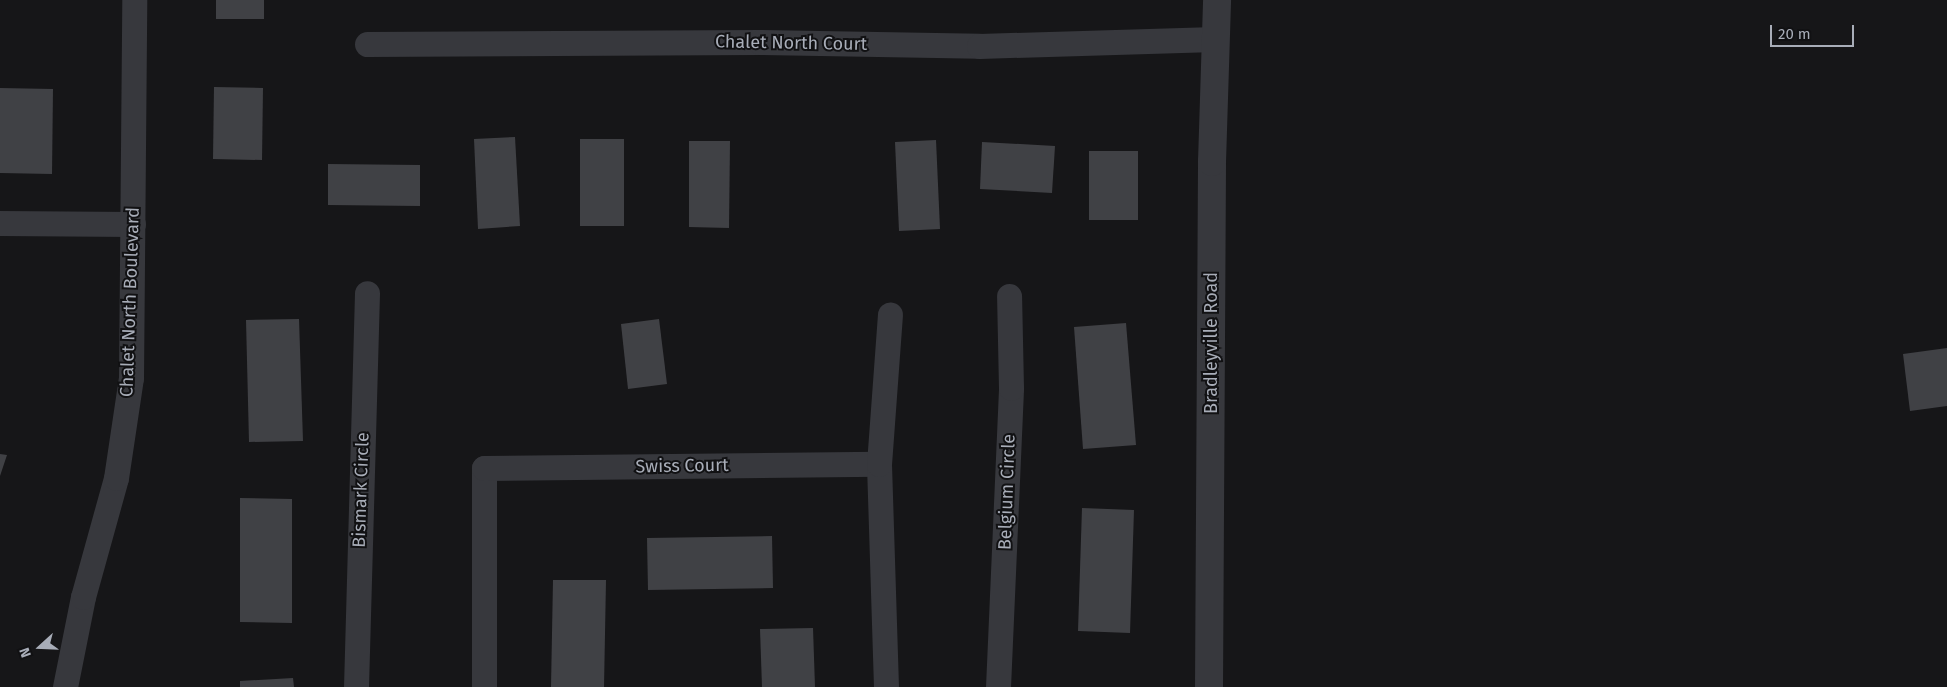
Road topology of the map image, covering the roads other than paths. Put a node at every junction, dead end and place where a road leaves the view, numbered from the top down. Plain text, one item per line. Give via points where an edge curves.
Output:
1 (134, 0) edge
2 (1217, 0) edge
3 (1215, 39) junction
4 (367, 44) dead end
5 (0, 223) edge
6 (133, 224) junction
7 (367, 293) dead end
8 (1010, 296) dead end
9 (890, 314) dead end
10 (879, 464) junction
11 (65, 687) edge
12 (356, 687) edge
13 (484, 687) edge
14 (886, 687) edge
15 (998, 687) edge
16 (1209, 687) edge

1 - 6 street, Chalet North Boulevard
2 - 3 street, Bradleyville Road
3 - 4 street, Chalet North Court via 978,46 760,42
3 - 16 street, Bradleyville Road
5 - 6 street
6 - 11 street, Chalet North Boulevard via 130,378 116,478 83,597
7 - 12 street, Bismark Circle
8 - 15 street, Belgium Circle via 1011,388
9 - 10 street
10 - 13 street, Swiss Court via 484,468
10 - 14 street

